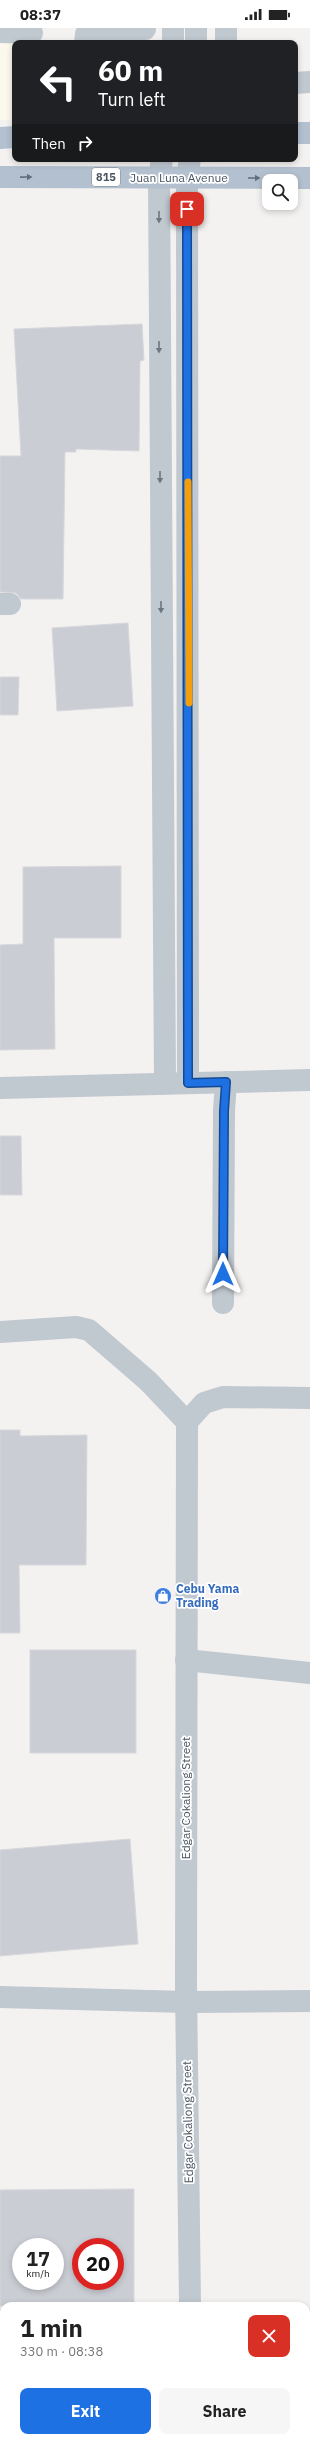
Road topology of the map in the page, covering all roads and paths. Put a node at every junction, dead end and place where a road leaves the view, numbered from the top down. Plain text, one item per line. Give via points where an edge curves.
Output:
1 (173, 28) edge
2 (196, 28) edge
3 (226, 28) edge
4 (0, 32) edge
5 (145, 33) edge
6 (32, 34) edge
7 (85, 40) edge
8 (173, 40) edge
9 (196, 40) edge
10 (226, 40) edge
11 (298, 82) edge
12 (310, 82) edge
13 (298, 133) edge
14 (310, 133) edge
15 (12, 137) edge
16 (0, 138) edge
17 (160, 169) edge
18 (188, 169) edge
19 (0, 177) edge
20 (310, 178) edge
21 (189, 675) junction
22 (162, 676) junction
23 (310, 1080) edge
24 (226, 1082) junction
25 (165, 1083) junction
26 (188, 1083) junction
27 (0, 1088) edge
28 (223, 1303) dead end
29 (0, 1332) edge
30 (310, 1398) edge
31 (187, 1422) junction
32 (186, 1660) junction
33 (310, 1673) edge
34 (0, 1997) edge
35 (310, 2001) edge
36 (187, 2002) junction
37 (190, 2302) edge

1 - 8 street
2 - 9 street
3 - 10 street
4 - 6 street
5 - 7 street via 94,29 86,34
11 - 12 street
13 - 14 main road
15 - 16 main road
17 - 18 main road, Juan Luna Avenue / 815
19 -> 17 main road, Juan Luna Avenue / 815
17 -> 22 street
18 -> 20 main road, Juan Luna Avenue / 815
18 - 21 street
21 - 22 street
21 - 26 street
22 - 25 street
23 - 24 street
24 - 26 street
24 - 28 street
25 - 26 street
25 - 27 street
29 - 31 street via 76,1327 89,1330 148,1381
30 - 31 street via 222,1397 204,1403
31 - 32 street, Edgar Cokaliong Street
32 - 33 street
32 - 36 street, Edgar Cokaliong Street
34 - 36 street
35 - 36 street
36 - 37 street, Edgar Cokaliong Street

